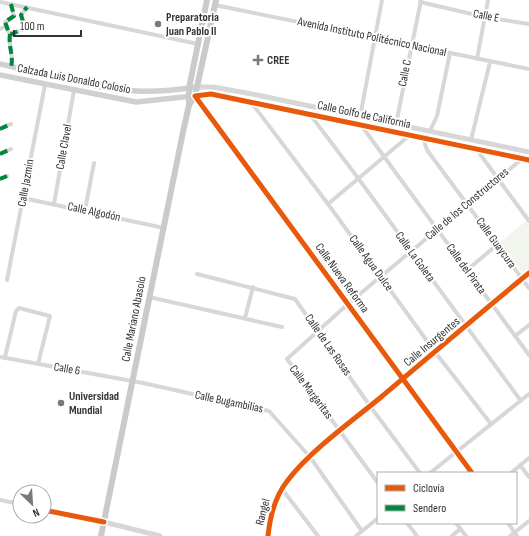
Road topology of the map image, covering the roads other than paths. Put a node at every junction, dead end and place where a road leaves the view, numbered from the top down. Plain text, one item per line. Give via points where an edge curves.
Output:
1 (207, 0) edge
2 (382, 0) edge
3 (488, 0) edge
4 (421, 1) edge
5 (0, 2) edge
6 (215, 3) edge
7 (11, 4) junction
8 (27, 6) junction
9 (14, 16) junction
10 (21, 16) junction
11 (485, 17) junction
12 (529, 24) edge
13 (6, 26) junction
14 (0, 30) edge
15 (10, 34) junction
16 (374, 38) junction
17 (198, 44) junction
18 (411, 45) junction
19 (450, 53) junction
20 (477, 59) junction
21 (490, 62) junction
22 (0, 64) edge
23 (12, 67) junction
24 (529, 69) edge
25 (0, 75) edge
26 (78, 82) junction
27 (45, 85) junction
28 (197, 87) junction
29 (189, 88) junction
30 (74, 90) junction
31 (252, 94) junction
32 (195, 96) junction
33 (188, 97) junction
34 (251, 102) junction
35 (189, 105) junction
36 (308, 106) junction
37 (309, 113) junction
38 (360, 116) junction
39 (11, 124) dead end
40 (361, 124) junction
41 (396, 124) junction
42 (0, 129) edge
43 (430, 131) junction
44 (410, 135) junction
45 (425, 138) junction
46 (471, 140) junction
47 (11, 149) dead end
48 (478, 150) junction
49 (529, 152) edge
50 (0, 154) edge
51 (385, 156) junction
52 (522, 159) junction
53 (529, 160) edge
54 (94, 163) dead end
55 (7, 176) dead end
56 (358, 178) junction
57 (498, 178) junction
58 (0, 179) edge
59 (24, 198) junction
60 (54, 204) junction
61 (328, 204) junction
62 (468, 204) junction
63 (85, 210) junction
64 (529, 221) edge
65 (164, 228) junction
66 (437, 230) junction
67 (498, 244) junction
68 (411, 251) junction
69 (467, 270) junction
70 (529, 273) edge
71 (197, 274) dead end
72 (381, 276) junction
73 (522, 279) junction
74 (7, 280) dead end
75 (253, 288) junction
76 (529, 288) edge
77 (150, 297) junction
78 (349, 304) junction
79 (493, 305) junction
80 (245, 318) junction
81 (529, 325) edge
82 (466, 326) junction
83 (282, 327) dead end
84 (318, 332) junction
85 (515, 336) junction
86 (435, 352) junction
87 (529, 355) edge
88 (2, 357) edge
89 (287, 359) joint
90 (38, 364) junction
91 (403, 379) junction
92 (133, 381) junction
93 (529, 394) edge
94 (521, 401) junction
95 (370, 406) junction
96 (491, 424) junction
97 (340, 432) junction
98 (456, 451) junction
99 (310, 457) junction
100 (529, 458) edge
101 (520, 465) junction
102 (419, 472) edge
103 (431, 472) edge
104 (471, 472) edge
105 (512, 472) edge
106 (529, 477) edge
107 (377, 482) edge
108 (282, 489) junction
109 (0, 500) edge
110 (12, 502) edge
111 (52, 512) edge
112 (377, 519) edge
113 (529, 521) edge
114 (104, 522) junction
115 (408, 524) edge
116 (457, 524) edge
117 (509, 524) edge
118 (460, 529) junction
119 (362, 531) junction
120 (516, 534) edge
121 (101, 536) edge
122 (160, 536) edge
123 (268, 536) edge
124 (318, 536) edge
125 (356, 536) edge
126 (417, 536) edge
127 (452, 536) edge
128 (466, 536) edge
129 (510, 536) edge

1 - 17 main road
2 - 16 street
3 - 11 street
4 - 11 street, Calle E
4 - 18 street, Calle C
5 - 7 street
6 - 16 street, Avenida Instituto Politécnico Nacional
6 - 28 main road
7 - 8 street
7 - 9 street
8 - 10 street
8 - 17 street
9 - 10 street
9 - 13 street via 5,21
10 - 15 street via 25,28
11 - 12 street, Calle E
11 - 20 street
13 - 14 street
13 - 15 street
15 - 23 street via 8,43 13,60
16 - 18 street, Avenida Instituto Politécnico Nacional
16 - 38 street
17 - 29 main road
18 - 19 street, Avenida Instituto Politécnico Nacional
18 - 41 street, Calle C
19 - 20 street, Avenida Instituto Politécnico Nacional
19 - 43 street via 437,116
20 - 21 street, Avenida Instituto Politécnico Nacional
21 - 24 street, Avenida Instituto Politécnico Nacional
21 - 46 street
22 - 23 main road, Calzada Luis Donaldo Colosio
23 - 26 main road, Calzada Luis Donaldo Colosio
25 - 27 main road, Calzada Luis Donaldo Colosio
26 - 29 main road, Calzada Luis Donaldo Colosio via 137,91
26 - 30 street
27 - 30 main road, Calzada Luis Donaldo Colosio
27 - 59 street, Calle Jazmín
28 - 29 main road, Calzada Luis Donaldo Colosio
28 - 31 street, Calle Golfo de California via 213,87
28 - 32 main road
29 - 33 main road
30 - 33 main road, Calzada Luis Donaldo Colosio via 136,102
30 - 60 street, Calle Clavel
31 - 34 street
31 - 36 street, Calle Golfo de California
32 - 33 main road, Calzada Luis Donaldo Colosio
32 - 34 street, Calle Golfo de California via 211,94
32 - 35 main road
32 - 78 street, Calle Nueva Reforma
33 - 35 main road
34 - 37 street, Calle Golfo de California
34 - 61 street, Calle Agua Dulce
35 - 65 main road, Calle Mariano Abasolo
36 - 37 street
36 - 38 street, Calle Golfo de California
37 - 40 street, Calle Golfo de California
37 - 56 street, Calle La Goleta
38 - 40 street
38 - 41 street, Calle Golfo de California
39 - 42 street
40 - 44 street, Calle Golfo de California
40 - 51 street, Calle del Pirata
41 - 43 street, Calle Golfo de California
43 - 45 street
43 - 46 street, Calle Golfo de California
44 - 45 street, Calle Golfo de California
44 - 51 street
45 - 48 street, Calle Golfo de California
45 - 62 street, Calle Guaycura via 427,150
46 - 48 street
46 - 49 street, Calle Golfo de California
47 - 50 street
48 - 52 street, Calle Golfo de California
48 - 57 street
51 - 56 street
51 - 66 street, Calle del Pirata
52 - 53 street, Calle Golfo de California
52 - 57 street, Calle de los Constructores
54 - 63 street
55 - 58 street
56 - 61 street
56 - 68 street, Calle La Goleta
57 - 62 street, Calle de los Constructores
57 - 64 street
59 - 60 street, Calle Algodón
59 - 74 street, Calle Jazmín
60 - 63 street, Calle Algodón
61 - 72 street, Calle Agua Dulce
62 - 66 street, Calle de los Constructores
62 - 67 street, Calle Guaycura
63 - 65 street, Calle Algodón
65 - 77 main road, Calle Mariano Abasolo
66 - 68 street, Calle de los Constructores
66 - 69 street, Calle del Pirata
67 - 69 street
67 - 73 street, Calle Guaycura
68 - 72 street, Calle de los Constructores
68 - 82 street, Calle La Goleta
69 - 79 street, Calle del Pirata
70 - 73 street, Calle Insurgentes
71 - 75 street, Calle de Las Rosas
72 - 78 street, Calle de los Constructores
72 - 86 street, Calle Agua Dulce
73 - 76 street, Calle Guaycura
73 - 79 street, Calle Insurgentes
75 - 80 street
75 - 84 street, Calle de Las Rosas via 295,299
77 - 80 street
77 - 92 main road, Calle Mariano Abasolo
78 - 84 street, Calle de los Constructores
78 - 91 street, Calle Nueva Reforma
79 - 82 street, Calle Insurgentes
79 - 85 street, Calle del Pirata
80 - 83 street
81 - 85 street
82 - 86 street, Calle Insurgentes
82 - 94 street, Calle La Goleta
84 - 89 street, Calle de los Constructores
84 - 95 street, Calle de Las Rosas
85 - 87 street, Calle del Pirata
86 - 91 street, Calle Insurgentes
86 - 96 street, Calle Agua Dulce
88 - 90 street, Calle 6
88 - 90 street via 16,310 19,308 50,316
89 - 97 street, Calle Margaritas
90 - 92 street, Calle 6
91 - 95 street, Calle Insurgentes
91 - 98 street, Calle Nueva Reforma
92 - 99 street, Calle Bugambilias via 269,411
92 - 114 main road, Calle Mariano Abasolo
93 - 94 street
94 - 96 street
95 - 97 street, Calle Insurgentes
95 - 102 street, Calle de Las Rosas
96 - 98 street
97 - 99 street, Calle Insurgentes
97 - 107 street, Calle Margaritas
98 - 103 street
98 - 104 street, Calle Nueva Reforma
99 - 108 street, Rangel via 292,474
99 - 119 street, Calle Bugambilias
100 - 101 street
101 - 105 street
101 - 106 street
108 - 123 street, Rangel via 273,508
108 - 124 street
109 - 110 street
111 - 114 street
112 - 119 street
113 - 120 street
114 - 121 main road, Calle Mariano Abasolo
114 - 122 street
115 - 126 street
116 - 118 street
117 - 120 street
118 - 127 street
118 - 128 street
119 - 125 street
120 - 129 street

